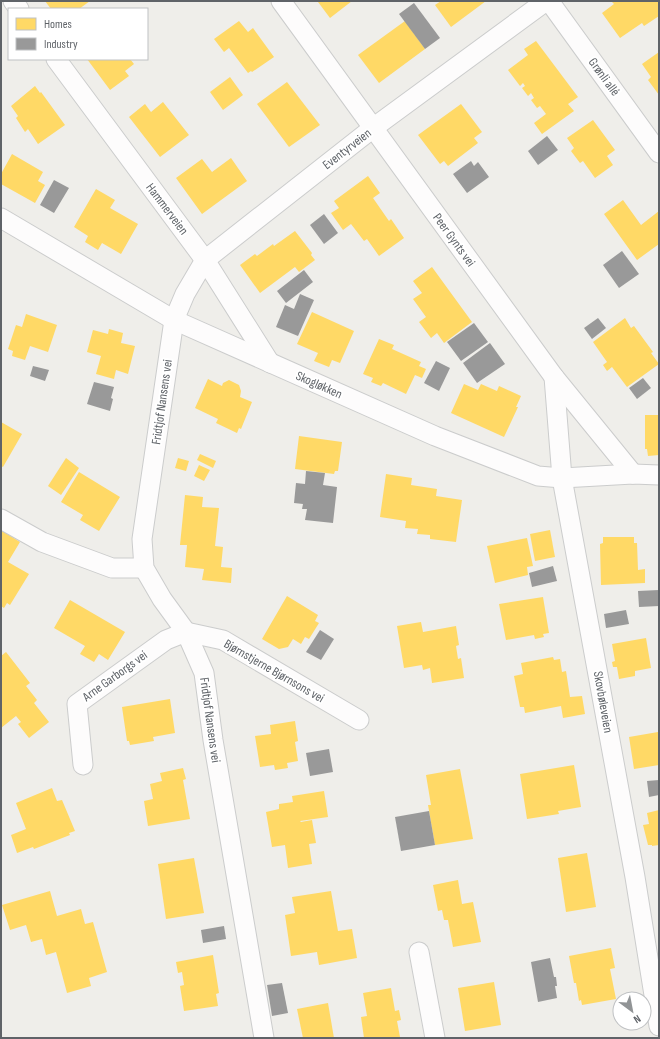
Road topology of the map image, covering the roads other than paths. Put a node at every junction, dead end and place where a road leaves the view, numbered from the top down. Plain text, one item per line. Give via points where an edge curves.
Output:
1 (281, 1) edge
2 (547, 1) edge
3 (57, 60) edge
4 (374, 128) junction
5 (659, 153) edge
6 (1, 218) edge
7 (205, 260) junction
8 (174, 320) junction
9 (270, 363) junction
10 (554, 377) junction
11 (633, 474) junction
12 (659, 475) edge
13 (562, 478) junction
14 (1, 519) edge
15 (144, 568) junction
16 (186, 632) junction
17 (359, 720) dead end
18 (83, 764) dead end
19 (419, 952) dead end
20 (659, 1026) edge
21 (264, 1038) edge
22 (435, 1038) edge

1 - 4 street, Peer Gynts vei
2 - 4 street, Eventyrveien
2 - 5 street, Grønli allé
3 - 7 street, Hammerveien
4 - 7 street, Eventyrveien
4 - 10 street, Peer Gynts vei
6 - 8 street, Skogløkken
7 - 8 street, Eventyrveien via 184,294
7 - 9 street, Hammerveien
8 - 9 street, Skogløkken
8 - 15 street, Fridtjof Nansens vei via 142,539
9 - 13 street, Skogløkken via 435,436 538,476
10 - 11 street, Peer Gynts vei
10 - 13 street, Skovbøleveien
11 - 12 street, Skogløkken
11 - 13 street, Skogløkken
13 - 20 street, Skovbøleveien via 635,877
14 - 15 street via 42,542 112,568
15 - 16 street, Fridtjof Nansens vei via 162,600
16 - 17 street, Bjørnstjerne Bjørnsons vei via 223,640
16 - 18 street, Arne Garborgs vei via 166,640 77,704
16 - 21 street, Fridtjof Nansens vei via 204,673
19 - 22 street

